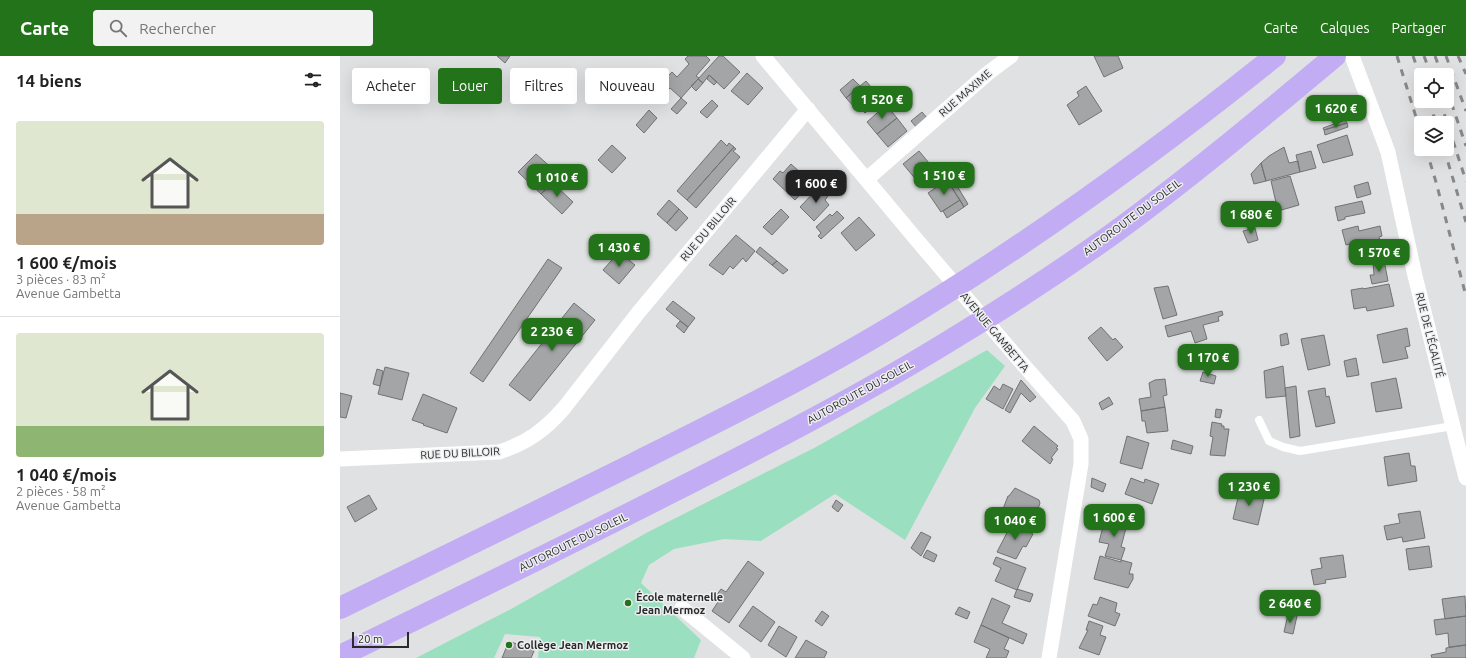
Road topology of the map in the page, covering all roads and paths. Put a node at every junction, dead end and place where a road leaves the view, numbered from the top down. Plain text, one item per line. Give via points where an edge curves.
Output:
1 (764, 56) edge
2 (1011, 56) edge
3 (1275, 56) edge
4 (1335, 56) edge
5 (1352, 56) edge
6 (808, 109) junction
7 (867, 179) junction
8 (1259, 420) dead end
9 (1453, 426) junction
10 (340, 459) edge
11 (1466, 478) edge
12 (340, 608) edge
13 (682, 608) dead end
14 (340, 656) edge
15 (743, 658) edge
16 (1048, 658) edge

1 - 6 street, AVENUE GAMBETTA
2 - 7 street, RUE MAXIME via 988,73
3 - 12 highway via 1161,146 1097,192 892,326 745,408
4 - 14 highway, AUTOROUTE DU SOLEIL via 1200,167 1111,235 953,339 755,450
5 - 9 street, RUE DE L'ÉGALITÉ via 1388,152 1415,276
6 - 7 street, AVENUE GAMBETTA
6 - 10 street, RUE DU BILLOIR via 638,313 564,408 541,432 499,452
7 - 16 street, AVENUE GAMBETTA via 1073,421 1081,439 1081,464
8 - 9 lane via 1269,441 1300,451
9 - 11 street, RUE DE L'ÉGALITÉ
13 - 15 street

